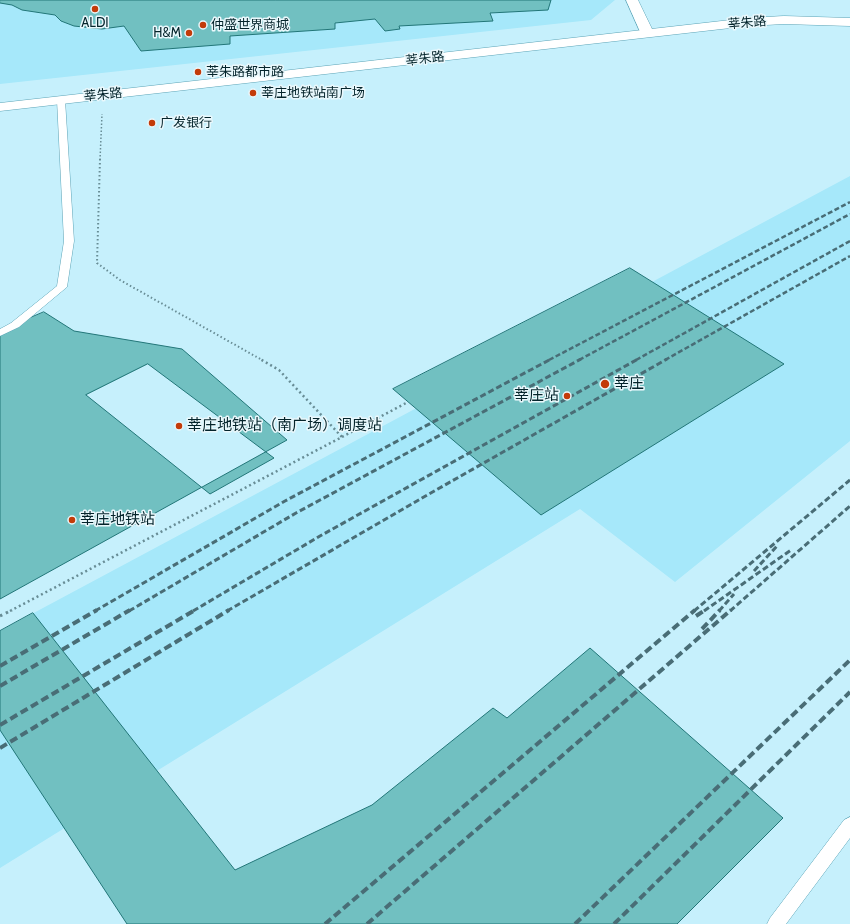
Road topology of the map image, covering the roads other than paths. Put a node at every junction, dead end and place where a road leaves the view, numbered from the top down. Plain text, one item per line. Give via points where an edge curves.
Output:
1 (632, 0) edge
2 (850, 22) edge
3 (647, 33) junction
4 (61, 100) junction
5 (0, 107) edge
6 (0, 333) edge
7 (850, 824) edge
8 (776, 924) edge

1 - 3 street
2 - 3 street, 莘朱路 via 784,20
3 - 4 street, 莘朱路
4 - 5 street, 莘朱路
4 - 6 lane via 69,241 62,288 15,325
7 - 8 lane

